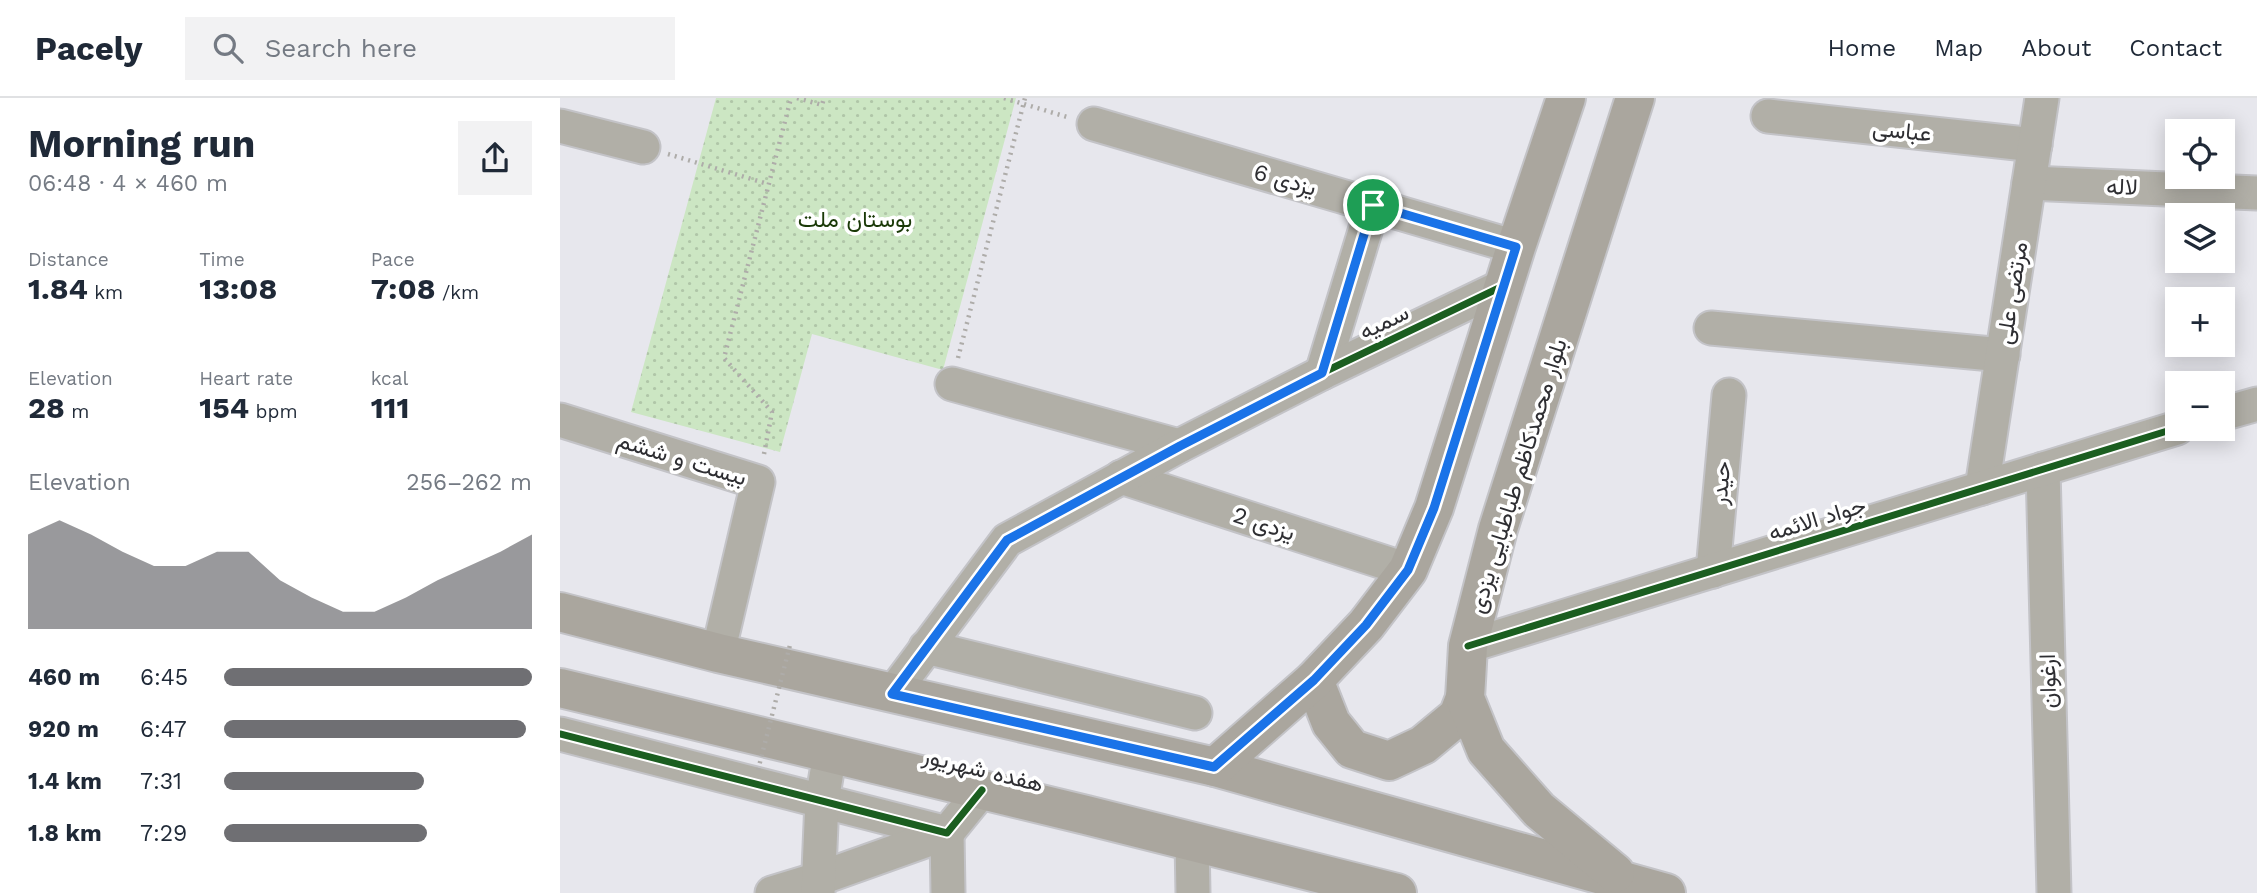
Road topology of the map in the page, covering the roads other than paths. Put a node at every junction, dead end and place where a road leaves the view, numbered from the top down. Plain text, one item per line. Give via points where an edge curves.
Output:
1 (1566, 98) edge
2 (1635, 98) edge
3 (2042, 98) edge
4 (1768, 116) dead end
5 (1094, 124) road end
6 (560, 125) edge
7 (2035, 145) junction
8 (643, 147) road end
9 (2029, 183) junction
10 (2257, 193) edge
11 (1373, 205) junction
12 (1516, 247) junction
13 (1503, 286) junction
14 (1711, 328) dead end
15 (2003, 355) junction
16 (1322, 373) junction
17 (952, 384) road end
18 (1729, 395) dead end
19 (2257, 404) edge
20 (2235, 410) edge
21 (560, 420) edge
22 (2165, 432) edge
23 (1180, 446) junction
24 (2043, 469) junction
25 (1121, 477) junction
26 (1982, 488) junction
27 (1408, 570) junction
28 (1713, 571) junction
29 (560, 612) edge
30 (1468, 646) junction
31 (926, 648) junction
32 (718, 653) junction
33 (1314, 680) junction
34 (560, 688) edge
35 (892, 694) junction
36 (1465, 698) junction
37 (1195, 713) dead end
38 (560, 734) edge
39 (830, 753) junction
40 (1214, 767) junction
41 (982, 790) junction
42 (822, 801) junction
43 (947, 832) junction
44 (1192, 841) junction
45 (1628, 883) junction
46 (818, 886) edge
47 (1379, 891) edge
48 (772, 893) edge
49 (948, 893) edge
50 (1193, 893) edge
51 (1666, 893) edge
52 (2054, 893) edge

1 - 12 main road
2 - 30 main road, بلوار محمدکاظم طباطبایی یزدی via 1497,529
3 - 7 street, مرتضی علی
4 - 7 street, عباسی
5 - 11 street, یزدی 6
6 - 8 street
7 - 9 street, مرتضی علی
9 - 10 street, لاله
9 - 15 street, مرتضی علی
11 - 12 street, یزدی 6
11 - 16 street
12 - 13 main road
13 - 16 street, سمیه
13 - 27 main road via 1434,508
14 - 15 street
15 - 26 street, مرتضی علی
16 - 23 street, سمیه
17 - 23 street
18 - 28 street, حیدر
19 - 20 street
21 - 32 street, بیست و ششم via 758,482
22 - 24 street, جواد الائمه
23 - 25 street, سمیه
24 - 26 street, جواد الائمه
24 - 52 street, ارغوان
25 - 27 street, یزدی 2
25 - 31 street, سمیه via 1007,540
26 - 28 street, جواد الائمه
27 - 33 main road via 1366,625
28 - 30 street, جواد الائمه
29 - 32 main road
30 - 36 main road, بلوار محمدکاظم طباطبایی یزدی
31 - 35 street, سمیه
31 - 37 street
32 - 35 main road
33 - 36 main road via 1331,723 1352,749 1389,761 1423,745 1458,716
33 - 40 main road
34 - 39 main road, هفده شهریور
35 - 40 main road
36 - 45 main road, بلوار محمدکاظم طباطبایی یزدی via 1486,750 1539,810
38 - 42 street
39 - 41 main road, هفده شهریور
39 - 42 street
40 - 45 main road
41 - 43 street
41 - 44 main road, هفده شهریور
42 - 43 street
42 - 46 street
43 - 46 street
43 - 49 street
44 - 47 main road, هفده شهریور
44 - 50 street
45 - 51 main road
46 - 48 street

